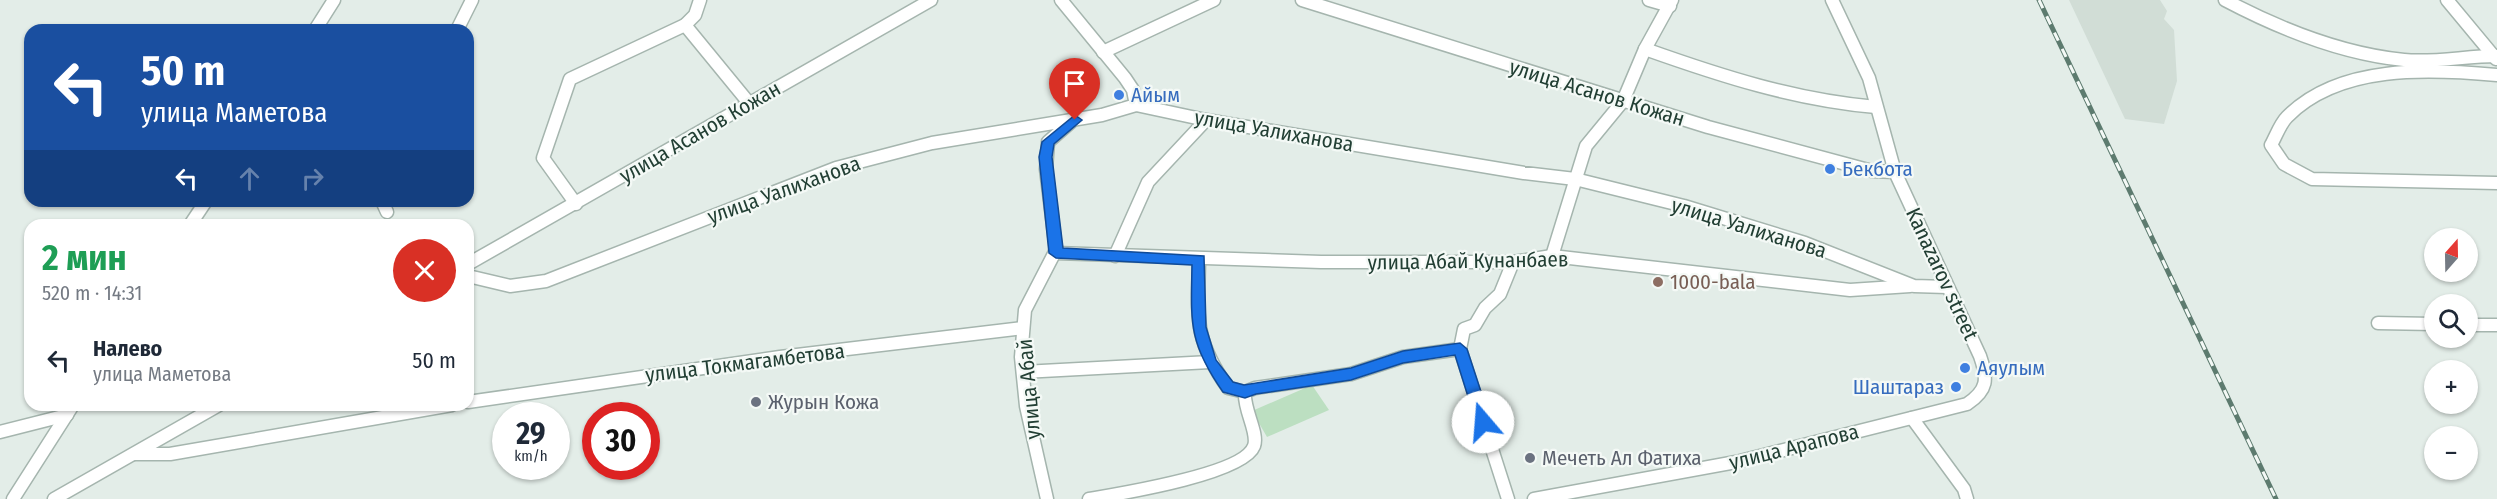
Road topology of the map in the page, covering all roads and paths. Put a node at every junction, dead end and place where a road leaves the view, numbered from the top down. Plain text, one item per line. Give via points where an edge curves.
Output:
1 (334, 0) edge
2 (472, 0) edge
3 (700, 0) edge
4 (931, 0) edge
5 (1061, 0) edge
6 (1214, 0) edge
7 (1302, 0) edge
8 (1649, 0) edge
9 (1832, 0) edge
10 (2225, 0) edge
11 (2447, 0) edge
12 (1671, 3) edge
13 (319, 24) edge
14 (460, 24) edge
15 (685, 25) junction
16 (1645, 50) junction
17 (1103, 52) junction
18 (2496, 58) edge
19 (2497, 75) edge
20 (1623, 101) junction
21 (749, 103) junction
22 (1137, 105) junction
23 (1876, 107) junction
24 (1075, 120) junction
25 (1206, 120) junction
26 (1895, 172) junction
27 (1575, 179) junction
28 (2497, 183) edge
29 (576, 204) junction
30 (1056, 253) junction
31 (1115, 256) junction
32 (1552, 256) junction
33 (1199, 260) junction
34 (474, 261) edge
35 (1513, 262) junction
36 (474, 277) edge
37 (1914, 286) junction
38 (1947, 287) junction
39 (2378, 323) dead end
40 (2424, 324) edge
41 (2478, 325) edge
42 (2497, 325) edge
43 (1023, 328) junction
44 (1460, 349) junction
45 (1210, 362) junction
46 (1023, 372) junction
47 (1988, 380) joint
48 (1245, 392) junction
49 (474, 401) edge
50 (67, 411) edge
51 (69, 411) edge
52 (208, 411) edge
53 (417, 411) edge
54 (1912, 418) junction
55 (0, 432) edge
56 (134, 453) junction
57 (13, 499) edge
58 (54, 499) edge
59 (1047, 499) edge
60 (1089, 499) edge
61 (1508, 499) edge
62 (1534, 499) edge
63 (1967, 499) edge

1 - 13 street
2 - 14 street
3 - 15 street via 695,15
4 - 21 street, улица Асанов Кожан
5 - 17 street
6 - 17 street
7 - 20 street, улица Асанов Кожан
8 - 12 street
9 - 23 street, Kanazarov street via 1869,78
10 - 18 street via 2309,36 2360,52 2428,61
11 - 18 street
12 - 16 street
15 - 21 street
15 - 29 street via 570,79 543,158
16 - 20 street
16 - 23 street via 1779,93
17 - 22 street via 1133,90
19 - 28 street via 2389,73 2336,85 2305,101 2282,120 2271,145 2284,164 2312,179
20 - 26 street, улица Асанов Кожан via 1872,171
20 - 27 street via 1587,146
21 - 29 street, улица Асанов Кожан
22 - 24 street, улица Уалиханова
22 - 25 street, улица Уалиханова
23 - 26 street, Kanazarov street
24 - 30 street via 1048,142 1045,157
24 - 36 street, улица Уалиханова via 932,143 836,168 546,281 510,286
25 - 27 street, улица Уалиханова
25 - 31 street via 1148,182
26 - 38 street, Kanazarov street
27 - 32 street
27 - 37 street, улица Уалиханова via 1744,223
29 - 34 street, улица Асанов Кожан
30 - 31 street, улица Абай Кунанбаев
30 - 43 street, улица Абай via 1026,309
31 - 33 street, улица Абай Кунанбаев
32 - 35 street, улица Абай Кунанбаев
32 - 37 street, улица Абай Кунанбаев via 1850,290
33 - 35 street, улица Абай Кунанбаев
33 - 45 street via 1198,327
35 - 44 street via 1500,294 1475,325 1464,329
37 - 38 street, улица Уалиханова
38 - 47 street, Kanazarov street
39 - 40 street
41 - 42 street
43 - 46 street, улица Абай
43 - 49 street, улица Токмагамбетова via 735,363
44 - 48 street via 1403,357 1351,374
44 - 61 street
45 - 46 street
45 - 48 street via 1228,387
46 - 59 street, улица Абай via 1031,437
47 - 54 street, улица Арапова via 1984,393 1967,404
48 - 60 street via 1242,404 1254,439 1254,448 1247,456 1189,480
50 - 55 street
51 - 57 street
52 - 56 street
53 - 56 street via 170,454
54 - 62 street, улица Арапова via 1736,462
54 - 63 street via 1964,489
56 - 58 street

